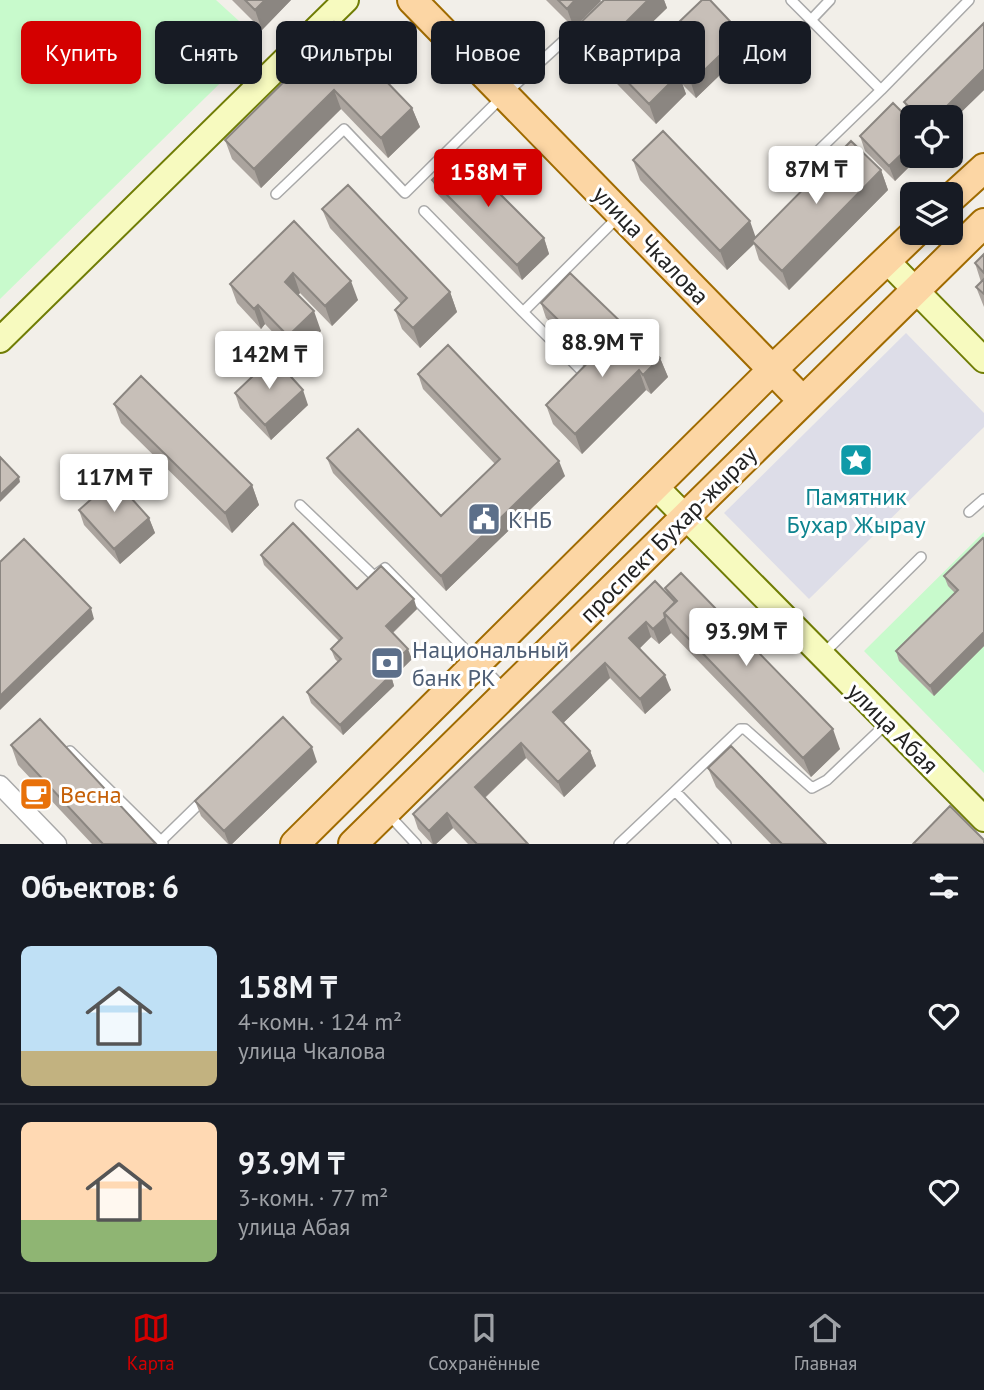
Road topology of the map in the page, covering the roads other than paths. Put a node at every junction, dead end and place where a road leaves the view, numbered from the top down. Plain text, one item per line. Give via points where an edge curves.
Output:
1 (346, 0) edge
2 (412, 0) edge
3 (791, 0) edge
4 (830, 0) edge
5 (969, 0) edge
6 (594, 12) edge
7 (811, 20) junction
8 (881, 90) junction
9 (504, 95) junction
10 (984, 168) edge
11 (784, 184) dead end
12 (963, 188) edge
13 (276, 194) dead end
14 (424, 211) dead end
15 (621, 214) junction
16 (984, 223) edge
17 (902, 245) edge
18 (886, 260) junction
19 (915, 291) junction
20 (523, 312) junction
21 (0, 340) edge
22 (984, 360) edge
23 (772, 370) junction
24 (583, 372) edge
25 (803, 401) junction
26 (656, 486) junction
27 (984, 499) edge
28 (300, 505) dead end
29 (969, 512) dead end
30 (685, 517) junction
31 (921, 557) dead end
32 (822, 656) junction
33 (479, 663) junction
34 (507, 692) junction
35 (887, 723) junction
36 (70, 751) edge
37 (0, 785) edge
38 (675, 791) junction
39 (211, 793) edge
40 (386, 812) junction
41 (984, 819) edge
42 (163, 842) edge
43 (57, 844) edge
44 (295, 844) edge
45 (353, 844) edge
46 (416, 844) edge
47 (619, 844) edge
48 (726, 844) edge

1 - 21 main road
2 - 9 main road, улица Чкалова
3 - 7 lane
4 - 7 lane
5 - 8 lane
6 - 9 lane
7 - 8 lane
8 - 11 lane
9 - 13 lane via 405,193 344,128
9 - 15 main road, улица Чкалова
10 - 12 main road
14 - 20 lane
15 - 20 lane
15 - 23 main road, улица Чкалова
16 - 19 main road, проспект Бухар-жырау
17 - 18 main road, проспект Бухар-жырау
18 - 19 main road
18 - 23 main road, проспект Бухар-жырау
19 - 22 main road
19 - 25 main road, проспект Бухар-жырау
20 - 24 lane
23 - 25 main road, улица Чкалова
23 - 26 main road, проспект Бухар-жырау
25 - 30 main road, проспект Бухар-жырау
26 - 30 main road, улица Абая
26 - 33 main road, проспект Бухар-жырау
27 - 29 lane
28 - 33 lane via 374,576 385,568
30 - 32 main road, улица Абая
30 - 34 main road, проспект Бухар-жырау
31 - 32 lane
32 - 35 main road, улица Абая
33 - 34 lane
33 - 44 main road, проспект Бухар-жырау
34 - 40 main road, проспект Бухар-жырау
35 - 38 lane via 827,780 812,788 740,729
35 - 41 main road, улица Абая
36 - 42 lane
37 - 43 street
38 - 47 lane
38 - 48 lane
39 - 42 lane
40 - 45 main road, проспект Бухар-жырау
40 - 46 lane

